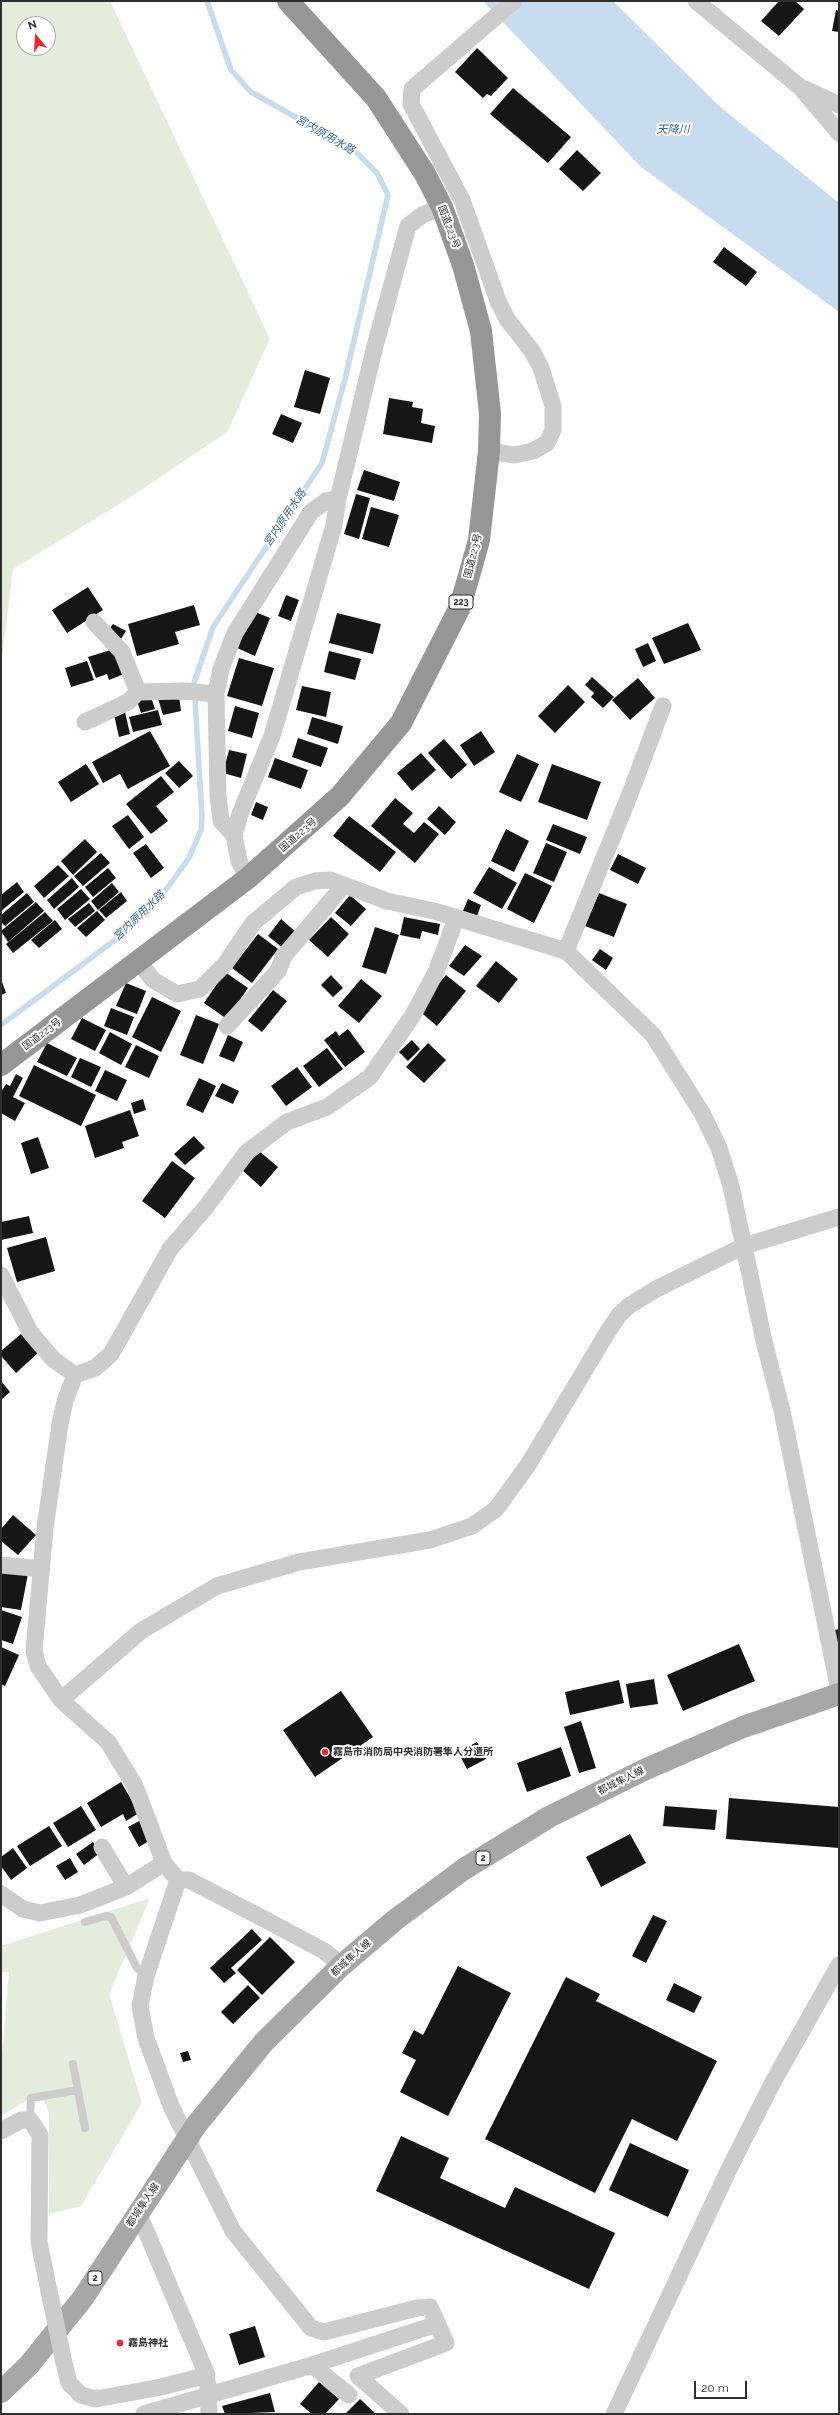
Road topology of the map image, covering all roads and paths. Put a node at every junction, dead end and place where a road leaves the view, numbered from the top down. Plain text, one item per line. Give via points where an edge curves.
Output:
1 (288, 1) edge
2 (514, 1) edge
3 (696, 1) edge
4 (800, 87) junction
5 (839, 105) edge
6 (839, 133) edge
7 (442, 207) junction
8 (489, 451) junction
9 (338, 499) junction
10 (94, 622) dead end
11 (138, 692) junction
12 (212, 693) junction
13 (663, 706) dead end
14 (85, 722) dead end
15 (234, 835) junction
16 (248, 878) junction
17 (344, 885) junction
18 (456, 919) junction
19 (566, 951) junction
20 (139, 962) junction
21 (227, 1026) dead end
22 (1, 1065) edge
23 (839, 1218) edge
24 (744, 1246) junction
25 (1, 1275) edge
26 (75, 1375) junction
27 (1, 1565) edge
28 (42, 1569) junction
29 (839, 1690) edge
30 (839, 1694) edge
31 (61, 1700) junction
32 (102, 1847) dead end
33 (164, 1863) junction
34 (178, 1880) junction
35 (126, 1887) junction
36 (1, 1894) edge
37 (85, 1922) dead end
38 (342, 1965) junction
39 (839, 1965) edge
40 (146, 1976) junction
41 (73, 2064) dead end
42 (78, 2090) junction
43 (30, 2120) junction
44 (85, 2128) dead end
45 (1, 2131) edge
46 (138, 2212) junction
47 (437, 2324) junction
48 (312, 2365) junction
49 (207, 2375) junction
50 (1, 2392) edge
51 (208, 2394) junction
52 (349, 2395) dead end
53 (144, 2414) edge
54 (209, 2414) edge
55 (401, 2414) edge
56 (614, 2414) edge

1 - 7 highway, 国道223号 / 223 via 376,98 425,174
2 - 8 street via 412,89 411,104 462,200 498,301 507,319 532,351 544,375 553,406 553,430 547,443 533,451 514,455
3 - 4 street
4 - 5 street
4 - 6 street
7 - 8 highway, 国道223号 / 223 via 463,265 481,331 489,406
7 - 9 street via 408,226 375,346
8 - 16 highway, 国道223号 / 223 via 479,540 459,609 401,723 340,796
9 - 12 street via 326,501 311,512 235,633
9 - 15 street via 334,525 272,736
10 - 11 street via 122,652
11 - 12 street
11 - 14 street via 128,702
12 - 15 street via 220,815 221,821
13 - 19 street
15 - 16 street via 239,861
16 - 20 highway, 国道223号 / 223
17 - 18 street via 387,901 434,911
17 - 20 street via 330,880 315,881 296,887 254,922 225,964 200,989 177,994 153,980
17 - 21 street via 284,956 278,970
18 - 19 street
18 - 26 street via 436,972 413,1015 370,1077 327,1107 287,1122 247,1152 206,1207 170,1249 111,1354 95,1368
19 - 24 street via 653,1034 689,1090 719,1148 731,1186
20 - 22 highway, 国道223号 / 223
23 - 24 street
24 - 29 street via 782,1411
24 - 31 street via 656,1289 630,1305 619,1316 528,1465 496,1509 472,1526 430,1540 299,1562 217,1586 141,1631
25 - 26 street via 30,1332 53,1359
26 - 28 street via 60,1424
27 - 28 street
28 - 31 street via 34,1651 38,1666
30 - 38 main road, 都城隼人線 / 2 via 743,1727 646,1769 549,1817 464,1870 395,1920
31 - 33 street via 108,1742 135,1786
32 - 35 street
33 - 34 street
33 - 35 street
34 - 38 street via 189,1880 259,1916 324,1951
34 - 40 street
35 - 36 street via 80,1905 40,1913 23,1908
37 - 40 lane via 111,1917 138,1968
38 - 46 main road, 都城隼人線 / 2, bridge via 264,2042 197,2124
39 - 56 street via 730,2167
40 - 47 street via 140,2006 146,2038 171,2106 234,2231 311,2328 324,2332 417,2308 430,2307
41 - 42 lane
42 - 43 lane via 31,2098
42 - 44 lane
43 - 45 street via 21,2120
43 - 49 street, bridge via 40,2135 40,2242 69,2383 81,2395 96,2399 161,2387
46 - 49 street
46 - 50 main road, 都城隼人線 / 2 via 83,2298 29,2365
47 - 48 street
47 - 55 street via 446,2343 358,2376
48 - 51 street
48 - 52 street
49 - 51 street
51 - 53 street
51 - 54 street

